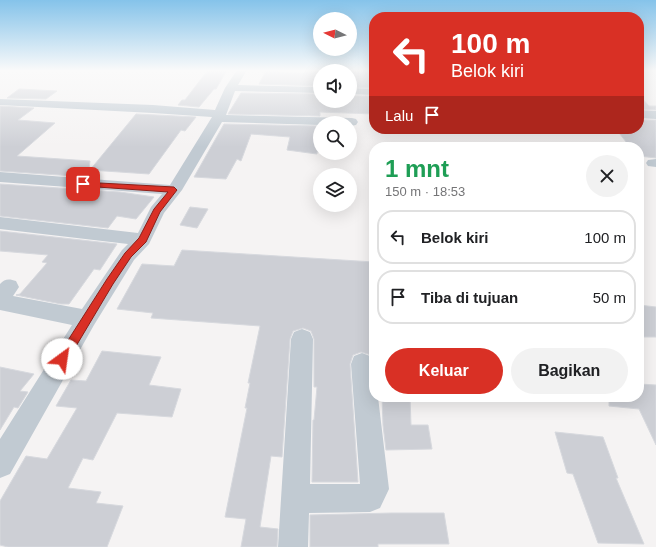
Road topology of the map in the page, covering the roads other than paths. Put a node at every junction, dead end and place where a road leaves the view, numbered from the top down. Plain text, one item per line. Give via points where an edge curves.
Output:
1 (228, 96) edge
2 (0, 102) edge
3 (644, 114) edge
4 (656, 115) edge
5 (219, 116) junction
6 (313, 120) edge
7 (0, 177) edge
8 (174, 190) junction
9 (0, 224) edge
10 (143, 240) junction
11 (9, 287) dead end
12 (86, 319) junction
13 (302, 339) dead end
14 (362, 364) dead end
15 (0, 464) edge
16 (295, 499) junction
17 (293, 547) edge

1 - 5 street
2 - 5 street via 153,109
3 - 4 street
5 - 6 street
5 - 8 street
7 - 8 street
8 - 10 street via 157,211
9 - 10 street
10 - 12 street via 128,255
11 - 12 street via 2,296 3,303
12 - 15 street
13 - 16 street
14 - 16 street via 375,489 370,498
16 - 17 street

